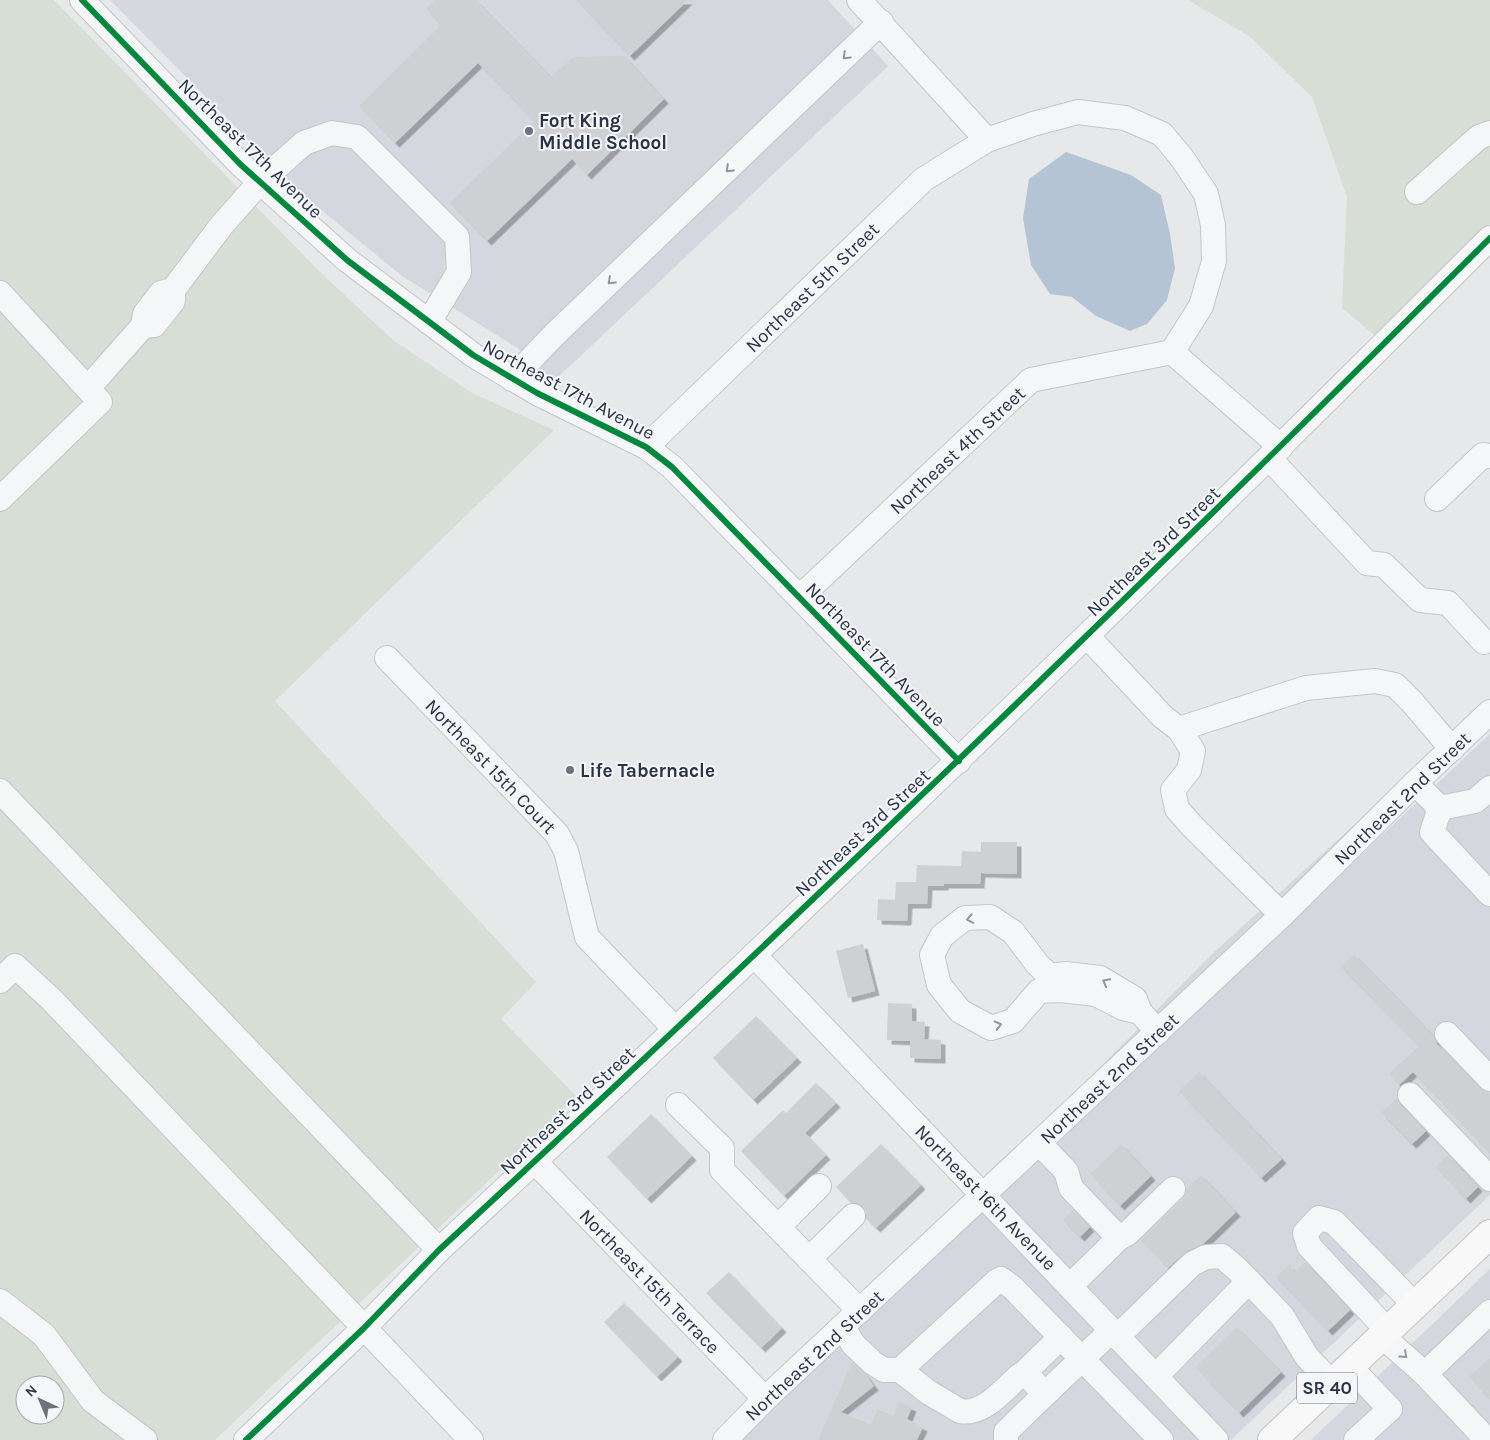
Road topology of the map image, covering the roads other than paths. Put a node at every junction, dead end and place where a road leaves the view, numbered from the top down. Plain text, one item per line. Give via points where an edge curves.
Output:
1 (82, 0) edge
2 (859, 0) edge
3 (881, 22) junction
4 (1490, 133) edge
5 (987, 140) junction
6 (260, 182) junction
7 (1417, 192) dead end
8 (1490, 238) edge
9 (0, 293) edge
10 (429, 322) junction
11 (1172, 352) junction
12 (512, 378) junction
13 (88, 388) junction
14 (646, 447) junction
15 (1275, 453) junction
16 (1490, 456) edge
17 (1437, 499) dead end
18 (0, 500) edge
19 (800, 597) junction
20 (1087, 636) junction
21 (1484, 642) dead end
22 (387, 658) dead end
23 (1490, 712) edge
24 (1179, 729) junction
25 (1452, 749) junction
26 (959, 761) junction
27 (1415, 783) junction
28 (1490, 788) edge
29 (0, 792) edge
30 (1440, 808) junction
31 (1490, 894) edge
32 (1282, 915) junction
33 (754, 955) junction
34 (0, 981) edge
35 (1140, 1012) junction
36 (675, 1029) junction
37 (1158, 1032) junction
38 (1448, 1034) dead end
39 (1490, 1079) edge
40 (1410, 1095) dead end
41 (678, 1105) dead end
42 (1040, 1143) junction
43 (535, 1162) junction
44 (1490, 1179) edge
45 (819, 1186) dead end
46 (1173, 1189) dead end
47 (984, 1195) junction
48 (852, 1216) dead end
49 (778, 1227) junction
50 (1119, 1238) junction
51 (1486, 1245) edge
52 (439, 1250) junction
53 (809, 1258) junction
54 (1250, 1281) junction
55 (1070, 1286) junction
56 (0, 1301) edge
57 (1415, 1305) junction
58 (860, 1311) junction
59 (1490, 1312) edge
60 (843, 1327) junction
61 (364, 1328) junction
62 (1115, 1333) junction
63 (1385, 1333) junction
64 (1061, 1337) junction
65 (1082, 1359) junction
66 (900, 1370) junction
67 (1023, 1374) junction
68 (1425, 1374) junction
69 (1341, 1375) junction
70 (1156, 1376) junction
71 (1042, 1398) junction
72 (766, 1399) junction
73 (976, 1410) junction
74 (1006, 1436) edge
75 (464, 1438) edge
76 (145, 1440) edge
77 (246, 1440) edge
78 (725, 1440) edge
79 (1161, 1440) edge
80 (1216, 1440) edge
81 (1272, 1440) edge
82 (1356, 1440) edge
83 (1487, 1440) edge

1 - 6 street, Northeast 17th Avenue
2 - 3 street
3 - 5 street
3 -> 12 street
4 - 7 street via 1479,137
5 - 11 street, Northeast 5th Street via 1078,112 1125,118 1162,134 1206,194 1213,225 1214,261 1201,306
5 - 14 street, Northeast 5th Street via 924,179
6 - 10 street, Northeast 17th Avenue via 347,260
6 - 10 street via 304,143 332,133 357,137 457,237 459,272
6 - 13 street via 221,226 173,290 161,293 145,314 143,326
8 - 15 street, Northeast 3rd Street
9 - 13 street
10 - 12 street, Northeast 17th Avenue via 473,355
11 - 15 street
11 - 19 street, Northeast 4th Street via 1031,380
12 - 14 street, Northeast 17th Avenue
13 - 18 street via 100,402
14 - 19 street, Northeast 17th Avenue via 672,467
15 - 20 street, Northeast 3rd Street
15 - 21 street via 1367,562 1384,565 1420,600 1448,603
16 - 17 street via 1483,455
19 - 26 street, Northeast 17th Avenue
20 - 24 street via 1163,717
20 - 26 street, Northeast 3rd Street
22 - 36 street, Northeast 15th Court via 557,834 566,851 587,937
23 - 25 street, Northeast 2nd Street
24 - 25 street via 1306,688 1375,681 1396,685
24 - 32 street via 1193,751 1189,770 1173,790 1177,809
25 - 27 street, Northeast 2nd Street
26 - 33 street, Northeast 3rd Street
27 - 30 street
27 - 32 street, Northeast 2nd Street
28 - 30 street via 1476,801
29 - 52 street
30 - 31 street via 1432,832
32 - 37 street, Northeast 2nd Street
33 - 36 street, Northeast 3rd Street
33 - 47 street, Northeast 16th Avenue
34 - 61 street via 15,966 51,999
35 -> 35 street via 1135,999 1100,978 1066,974 1050,976 1014,932 990,917 966,918 942,936 932,955 938,985 954,1005 991,1028 1013,1021 1039,991 1096,994 1122,1008
35 - 37 street
36 - 43 street, Northeast 3rd Street
37 - 42 street, Northeast 2nd Street
38 - 39 street
40 - 44 street
41 - 49 street via 722,1148 722,1170
42 - 47 street, Northeast 2nd Street
42 - 50 street via 1066,1171 1071,1188
43 - 52 street, Northeast 3rd Street
43 - 72 street, Northeast 15th Terrace
45 - 49 street
46 - 50 street
47 - 55 street, Northeast 16th Avenue
47 - 58 street, Northeast 2nd Street
48 - 53 street
49 - 53 street
50 - 55 street
51 - 57 main road, SR 40
52 - 61 street, Northeast 3rd Street
53 - 58 street
54 - 62 street via 1222,1256 1206,1256 1192,1264
54 - 69 street via 1282,1316 1307,1357
54 - 70 street
55 - 62 street, Northeast 16th Avenue
56 - 76 street via 44,1335 93,1401
57 - 63 main road, SR 40
57 - 63 street via 1334,1222 1319,1218 1306,1233 1309,1246
58 - 60 street, Northeast 2nd Street
59 - 68 street
60 - 66 street via 853,1344 873,1362 884,1370
60 - 72 street, Northeast 2nd Street
61 - 75 street
61 - 77 street, Northeast 3rd Street
62 - 65 street
62 - 70 street, Northeast 16th Avenue
63 -> 68 street
63 - 69 main road, SR 40
64 - 65 street
64 - 66 street via 1012,1288 1001,1279 996,1280
64 - 67 street
65 - 71 street
65 - 79 street
66 - 73 street via 960,1411
67 - 71 street via 1042,1391
67 - 73 street
68 - 83 street
69 - 81 main road, SR 40
69 - 82 street via 1390,1408
70 - 80 street, Northeast 16th Avenue
71 - 74 street
72 - 78 street, Northeast 2nd Street
73 - 74 street

